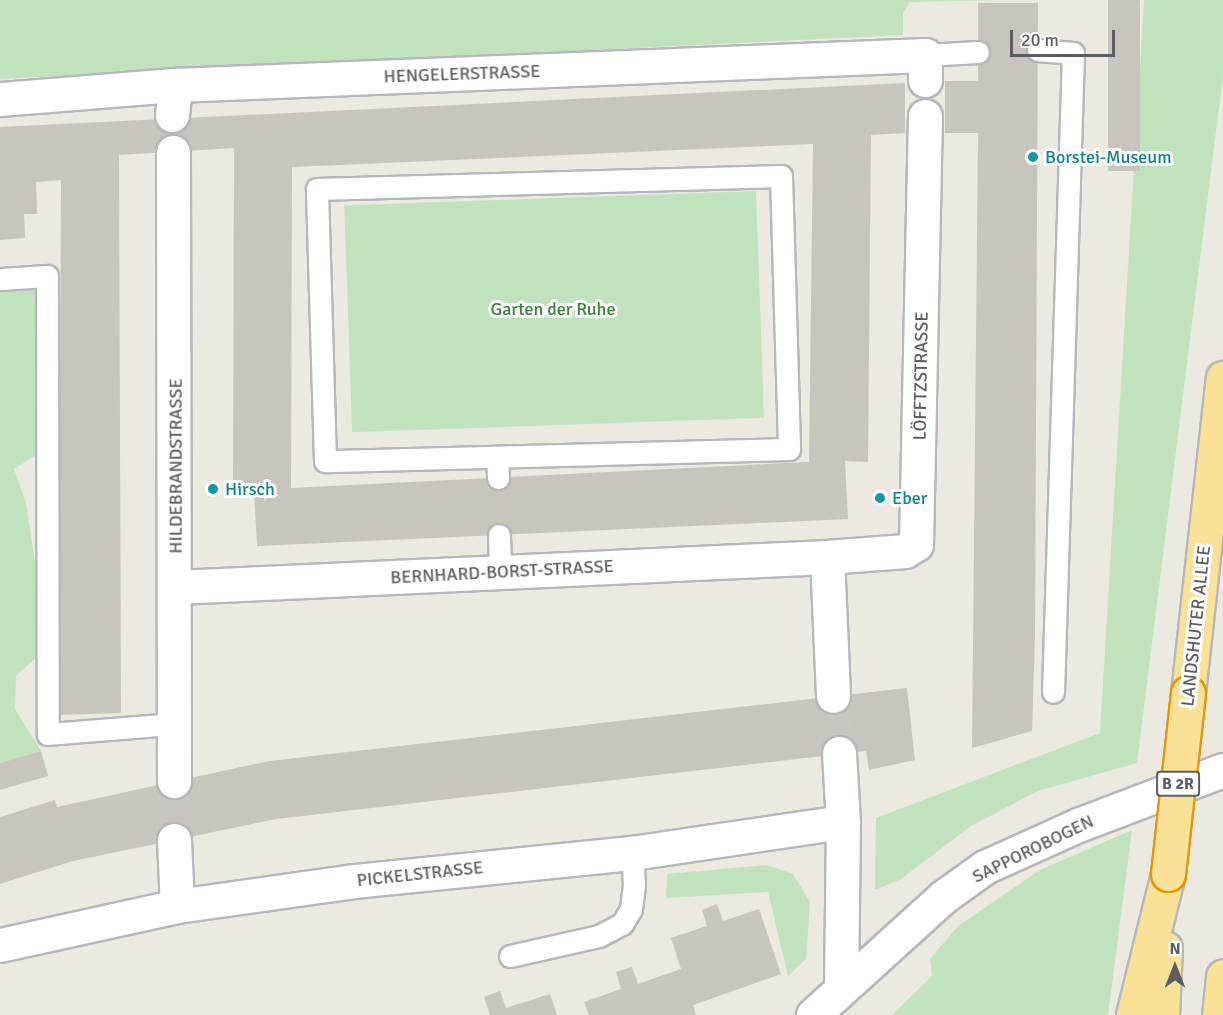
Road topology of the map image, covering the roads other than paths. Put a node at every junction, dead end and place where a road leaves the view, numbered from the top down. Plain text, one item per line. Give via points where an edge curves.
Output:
1 (1038, 50) dead end
2 (978, 52) dead end
3 (925, 67) joint
4 (0, 99) edge
5 (924, 116) dead end
6 (173, 152) dead end
7 (0, 279) edge
8 (1223, 378) edge
9 (497, 467) joint
10 (499, 535) dead end
11 (827, 557) junction
12 (500, 572) junction
13 (176, 587) junction
14 (1053, 692) dead end
15 (833, 696) tunnel mouth
16 (173, 724) junction
17 (839, 753) tunnel mouth
18 (1223, 770) edge
19 (174, 781) tunnel mouth
20 (843, 822) junction
21 (174, 840) tunnel mouth
22 (632, 853) junction
23 (1168, 874) junction
24 (177, 906) junction
25 (0, 945) edge
26 (510, 956) dead end
27 (1223, 976) edge
28 (841, 986) junction
29 (813, 1015) edge
30 (1133, 1015) edge
31 (1161, 1015) edge
32 (1219, 1015) edge

1 - 14 lane via 1073,53
2 - 3 lane
3 - 4 street, HENGELERSTRASSE via 173,100
5 - 11 street, LÖFFTZSTRASSE via 919,533 916,544 905,551
6 - 13 street, HILDEBRANDSTRASSE
7 - 16 lane via 47,276 48,734
8 - 23 highway, LANDSHUTER ALLEE / B 2R, bridge
9 - 9 lane via 789,449 781,176 317,189 325,461
10 - 12 lane
11 - 12 street, BERNHARD-BORST-STRASSE
11 - 15 street
12 - 13 street, BERNHARD-BORST-STRASSE
13 - 16 street, HILDEBRANDSTRASSE
16 - 19 street, HILDEBRANDSTRASSE
17 - 20 street
18 - 28 street, SAPPOROBOGEN via 1078,825 985,867 943,897
20 - 22 street, PICKELSTRASSE
20 - 28 street
21 - 24 street
22 - 24 street, PICKELSTRASSE via 355,881
22 - 26 lane via 633,897 622,924 599,936
23 - 30 highway
23 - 31 highway, B 2R
24 - 25 street, PICKELSTRASSE
27 - 32 highway
28 - 29 street, SAPPOROBOGEN

